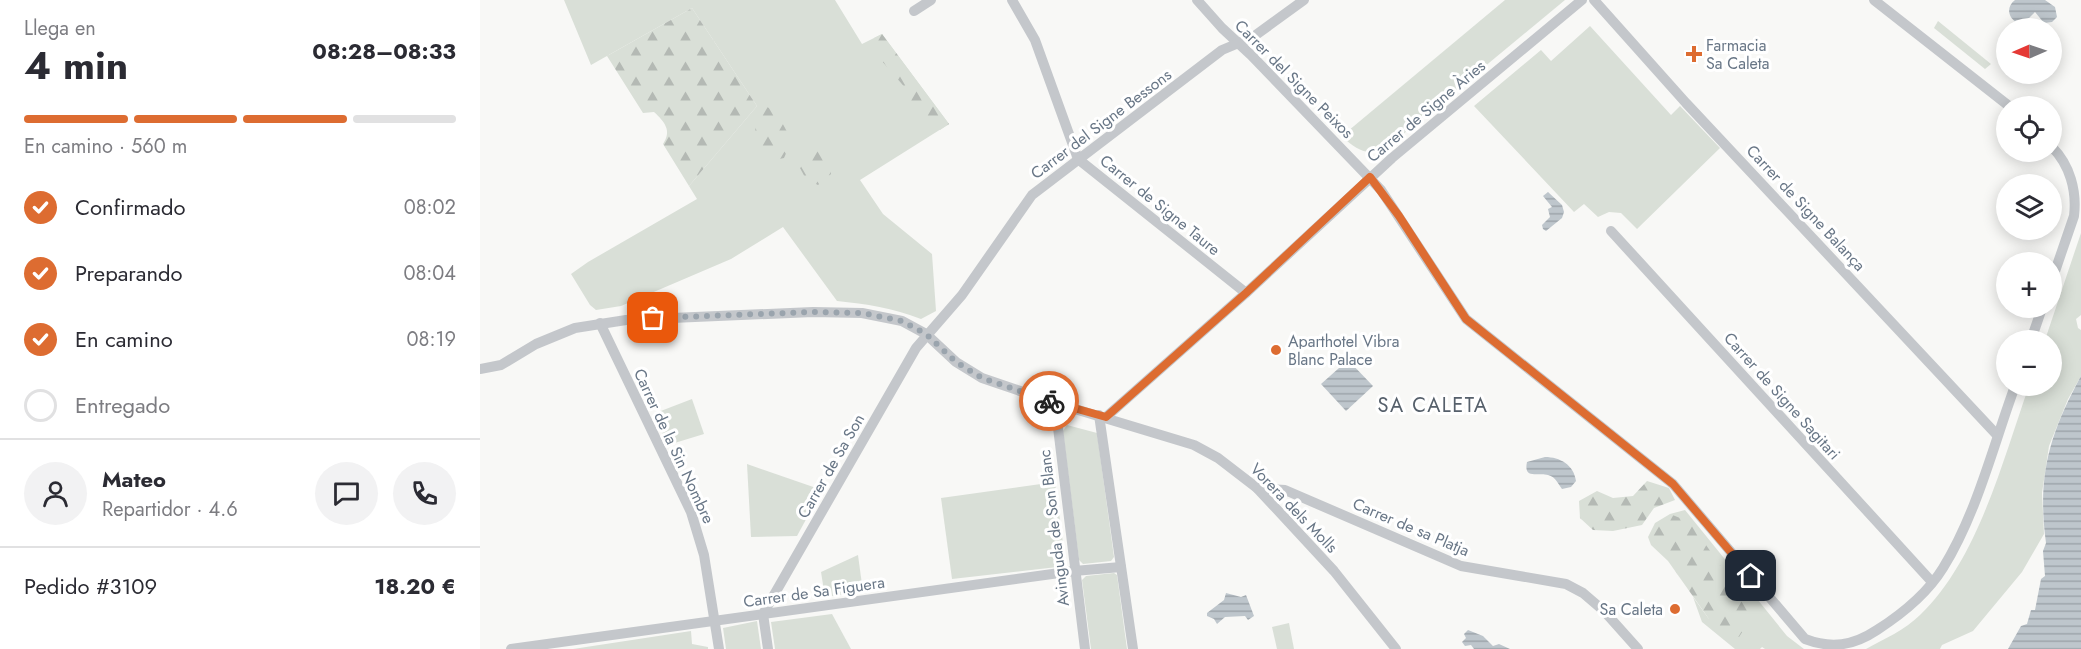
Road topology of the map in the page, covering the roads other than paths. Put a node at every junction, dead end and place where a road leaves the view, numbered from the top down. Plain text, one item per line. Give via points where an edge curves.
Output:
1 (931, 0) edge
2 (1012, 0) edge
3 (1197, 0) edge
4 (1304, 0) edge
5 (1582, 0) edge
6 (1594, 0) edge
7 (1874, 0) edge
8 (914, 11) dead end
9 (1238, 43) junction
10 (1996, 96) edge
11 (1078, 159) junction
12 (2062, 160) edge
13 (1370, 177) junction
14 (1611, 231) dead end
15 (2062, 252) edge
16 (1246, 293) junction
17 (600, 323) junction
18 (926, 334) junction
19 (480, 369) edge
20 (2011, 396) edge
21 (1054, 403) junction
22 (1103, 416) junction
23 (1997, 435) junction
24 (1257, 488) junction
25 (1121, 567) junction
26 (1074, 571) junction
27 (1932, 582) junction
28 (763, 614) junction
29 (715, 621) junction
30 (511, 649) edge
31 (719, 649) edge
32 (768, 649) edge
33 (1084, 649) edge
34 (1133, 649) edge
35 (1396, 649) edge
36 (1638, 649) edge

1 - 8 street
2 - 11 street, Carrer de Signe Taure via 1035,40
3 - 9 street, Carrer del Signe Peixos
4 - 9 street, Carrer del Signe Bessons via 1253,37
5 - 13 street, Carrer de Signe Àries
6 - 23 street, Carrer de Signe Balança
7 - 10 street
9 - 11 street, Carrer del Signe Bessons via 1222,50
9 - 13 street, Carrer del Signe Peixos
11 - 16 street, Carrer de Signe Taure
11 - 18 street, Carrer del Signe Bessons via 1032,195 962,295
12 - 15 street via 2072,178 2075,206
13 - 16 street, Carrer de Signe Àries
13 - 27 street, Carrer del Signe Peixos via 1466,319 1673,484 1805,639 1819,646 1837,647 1858,640 1902,614
14 - 27 street, Carrer de Signe Sagitari
16 - 22 street, Carrer de Signe Àries
17 - 18 street, Vorera dels Molls via 862,313 902,321
17 - 19 street, Vorera dels Molls via 575,328 536,344 501,365
17 - 29 street, Carrer de la Sin Nombre via 691,512 704,555
18 - 21 street, Vorera dels Molls via 956,362 982,378
18 - 28 street, Carrer de Sa Son
20 - 23 street, Carrer del Signe Peixos
21 - 22 street, Vorera dels Molls
21 - 26 street, Avinguda de Son Blanc
22 - 24 street, Vorera dels Molls via 1194,445
22 - 25 street
23 - 27 street, Carrer del Signe Peixos via 1968,517
24 - 35 street, Vorera dels Molls via 1334,571
24 - 36 street, Carrer de sa Platja via 1285,490 1461,566 1566,584 1604,611
25 - 26 street, Carrer de Sa Figuera
25 - 34 street
26 - 28 street, Carrer de Sa Figuera
26 - 33 street, Avinguda de Son Blanc
28 - 29 street, Carrer de Sa Figuera
28 - 32 street
29 - 30 street, Carrer de Sa Figuera
29 - 31 street, Carrer de la Sin Nombre

